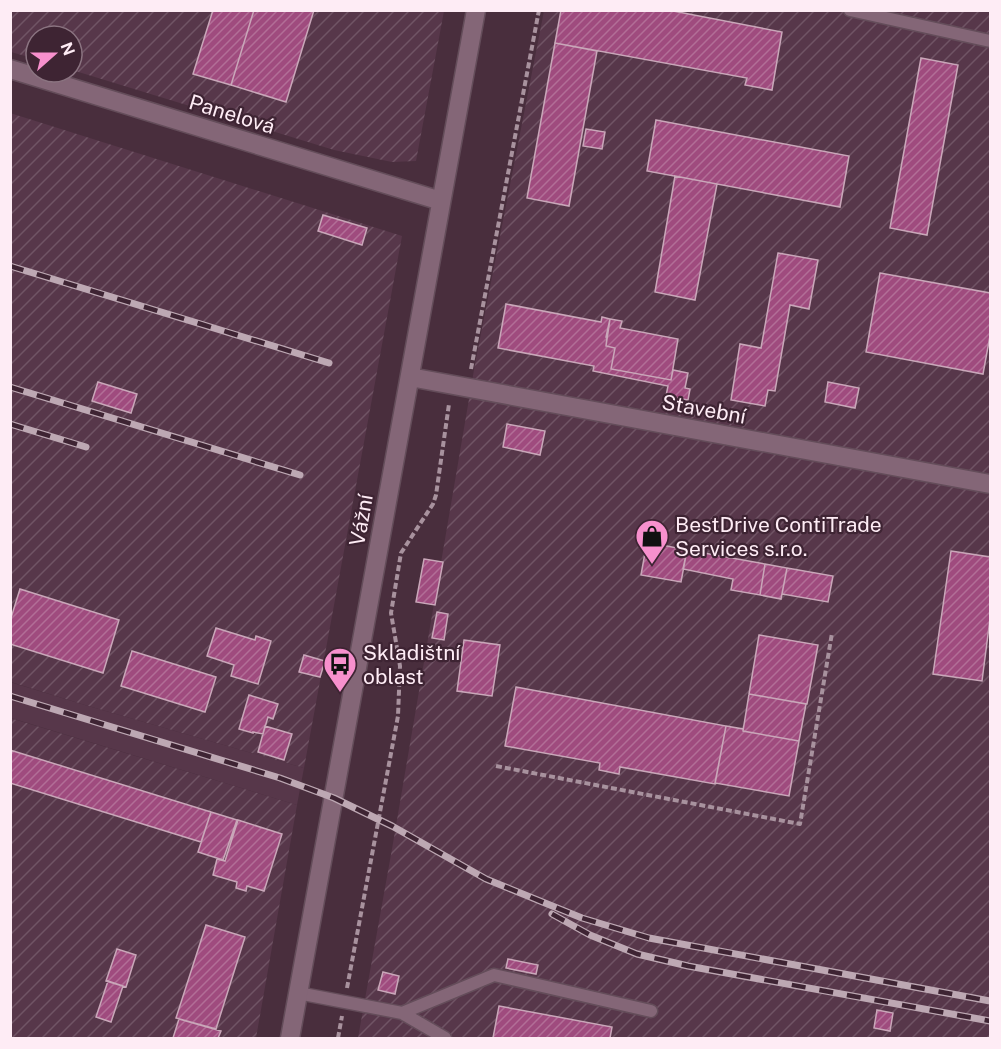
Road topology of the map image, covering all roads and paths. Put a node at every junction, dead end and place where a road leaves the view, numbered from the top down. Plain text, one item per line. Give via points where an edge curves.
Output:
1 (476, 10) edge
2 (538, 10) edge
3 (850, 10) edge
4 (990, 42) edge
5 (10, 69) edge
6 (441, 201) junction
7 (410, 377) junction
8 (460, 386) junction
9 (990, 484) edge
10 (832, 633) dead end
11 (496, 766) dead end
12 (298, 993) junction
13 (345, 1002) junction
14 (651, 1011) dead end
15 (402, 1013) junction
16 (290, 1038) edge
17 (445, 1038) edge

1 - 6 street, Vážní
2 - 8 path
3 - 4 lane
5 - 6 street, Panelová
6 - 7 street, Vážní
7 - 8 street, Stavební
7 - 12 street, Vážní
8 - 9 street, Stavební
8 - 13 path via 433,504 401,553 391,613 400,666 398,716
10 - 11 path via 800,824
12 - 13 lane
12 - 16 street, Vážní
13 - 15 lane
14 - 15 lane via 494,975
15 - 17 lane

